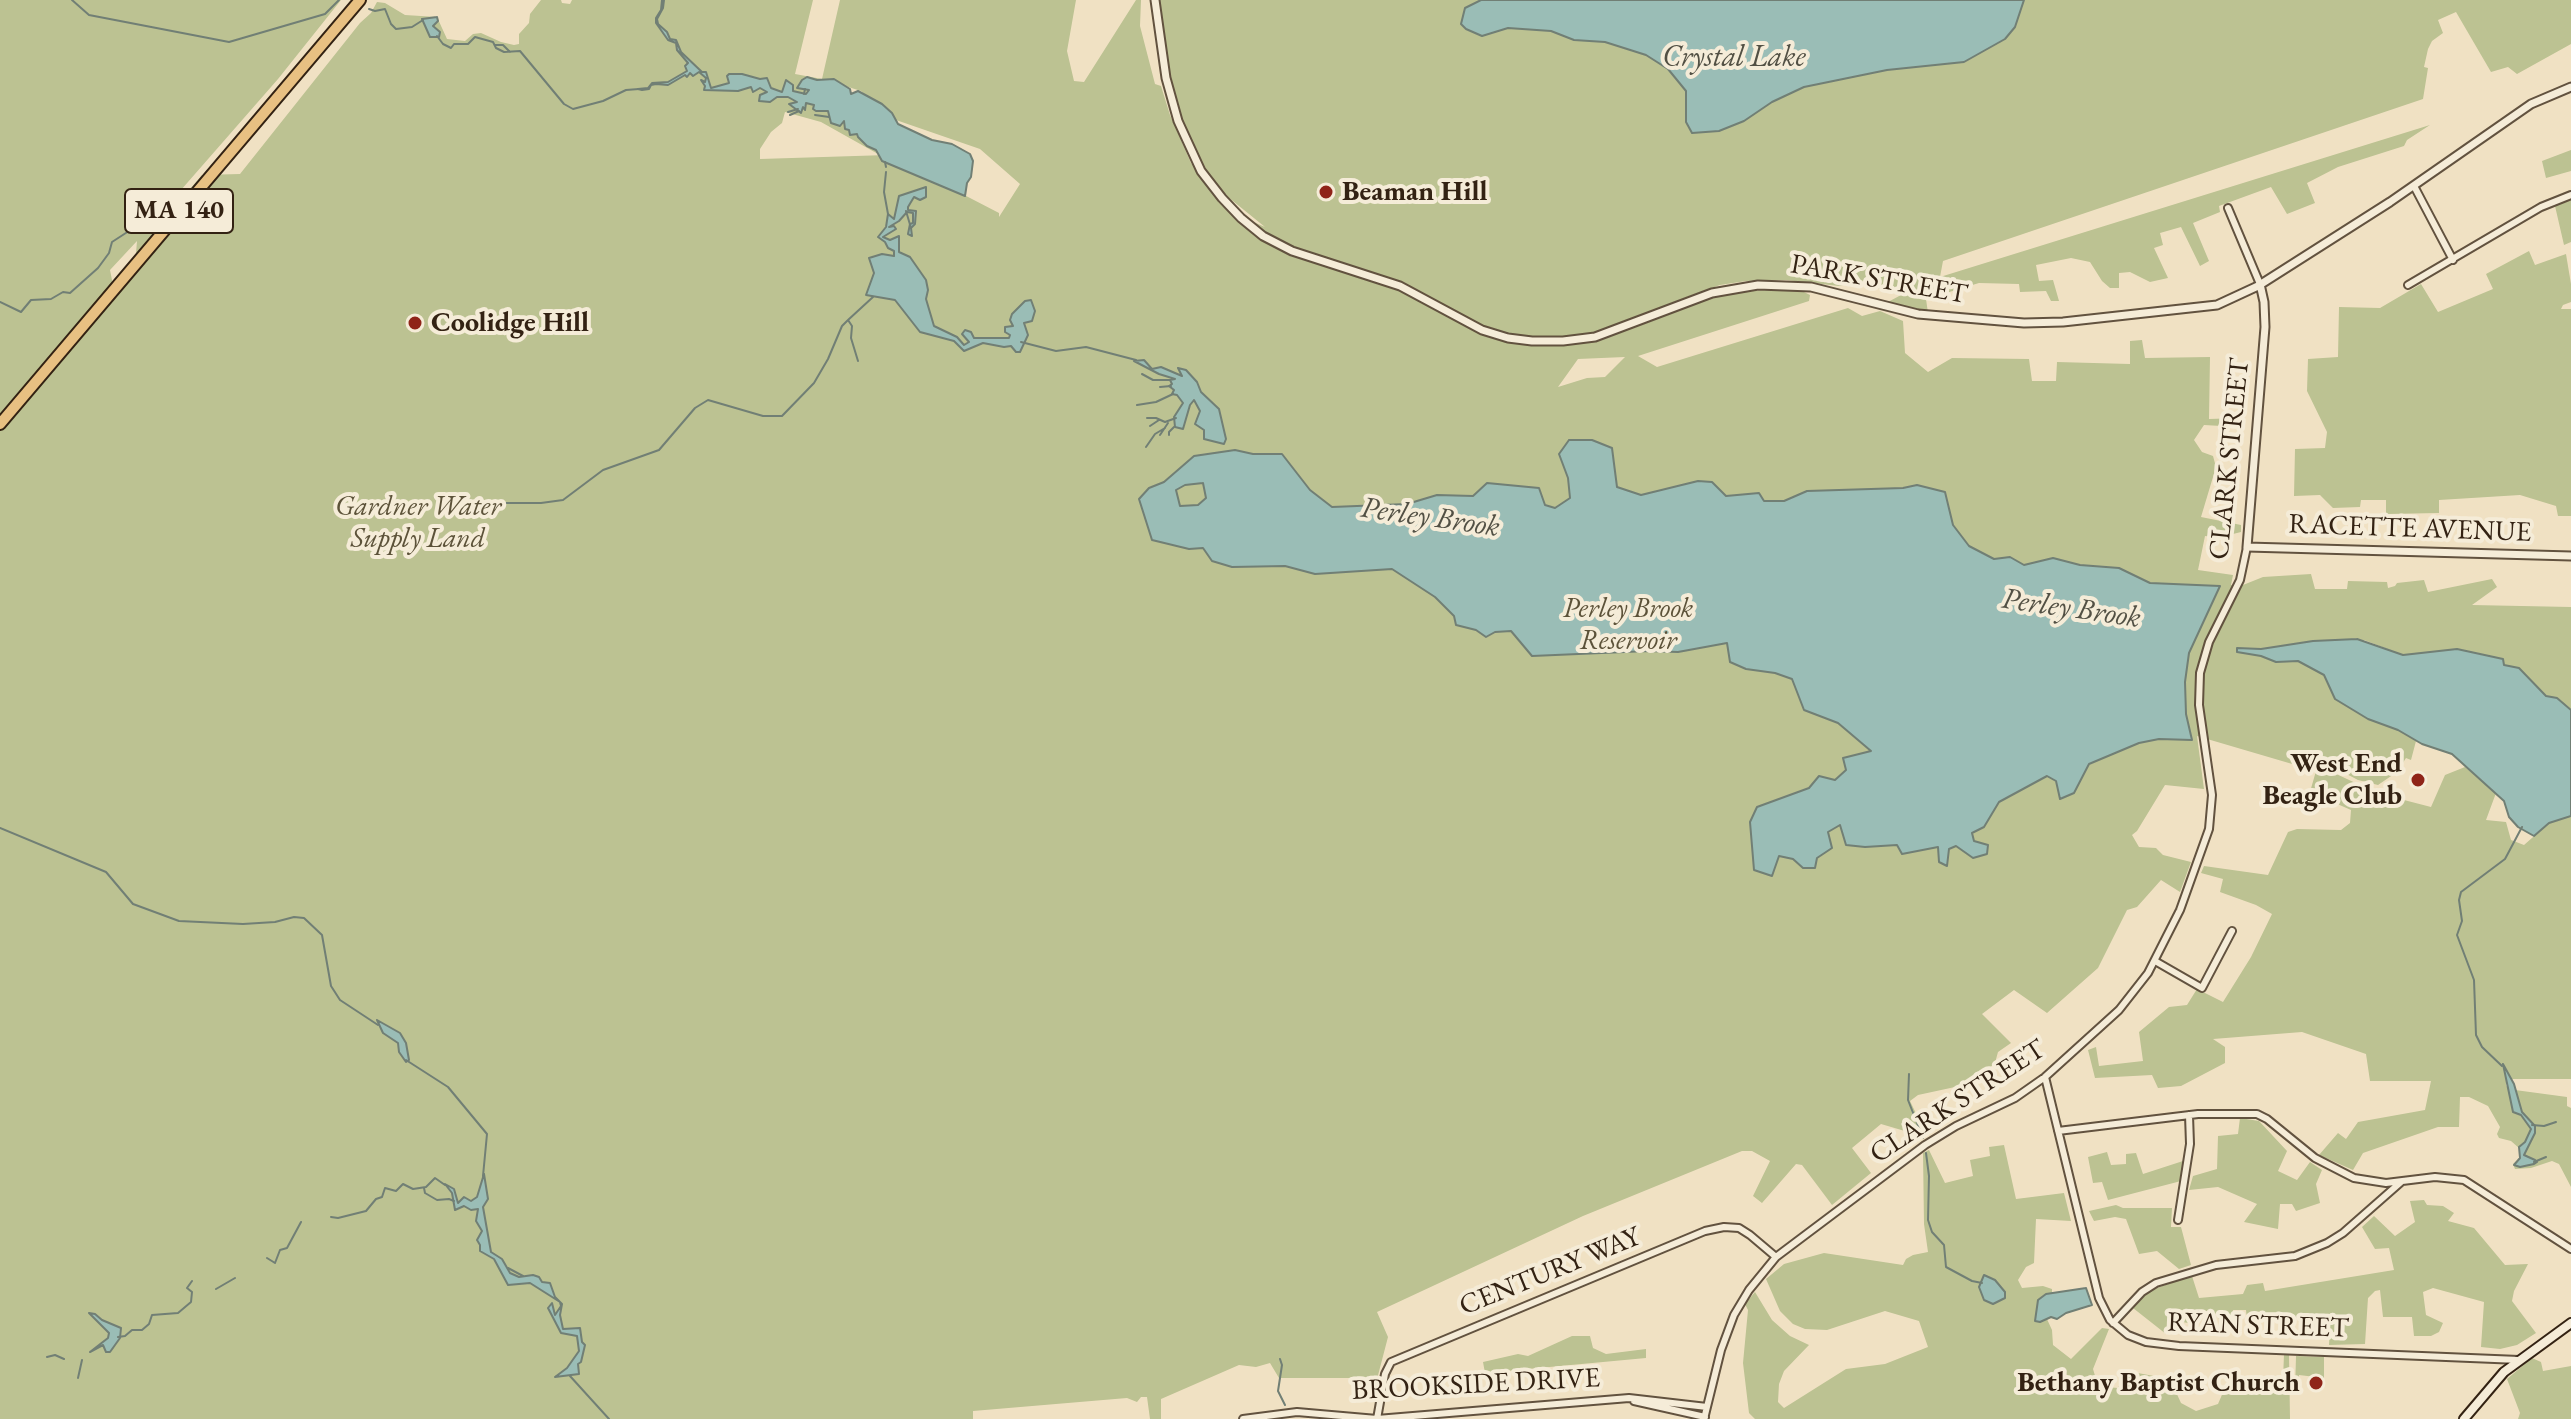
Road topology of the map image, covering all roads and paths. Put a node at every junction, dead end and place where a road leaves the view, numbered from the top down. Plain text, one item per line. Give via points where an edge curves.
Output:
1 (360, 0) edge
2 (1155, 0) edge
3 (2571, 87) edge
4 (2414, 186) junction
5 (2571, 195) edge
6 (2228, 208) dead end
7 (2453, 260) junction
8 (2260, 284) junction
9 (2408, 285) dead end
10 (0, 424) edge
11 (2247, 547) junction
12 (2571, 556) edge
13 (2232, 931) dead end
14 (2155, 961) junction
15 (2045, 1077) junction
16 (2189, 1115) junction
17 (2058, 1131) junction
18 (2401, 1182) junction
19 (2178, 1220) dead end
20 (2571, 1249) edge
21 (1776, 1257) junction
22 (2113, 1323) junction
23 (2571, 1323) edge
24 (2519, 1360) junction
25 (1615, 1399) junction
26 (1707, 1407) junction
27 (1705, 1418) edge
28 (1243, 1419) edge
29 (1377, 1419) edge
30 (2464, 1419) edge

1 - 10 highway, MA 140
2 - 8 street, PARK STREET via 1178,121 1192,155 1227,204 1285,248 1408,289 1482,330 1508,338 1595,337 1703,295 1748,286 1811,287 1923,314 2043,323 2214,306
3 - 4 street, PARK STREET via 2528,106
4 - 7 street
4 - 8 street, PARK STREET
5 - 7 street
6 - 8 street
7 - 9 street
8 - 11 street, CLARK STREET via 2265,327
11 - 12 street, RACETTE AVENUE
11 - 14 street, CLARK STREET via 2239,582 2200,673 2199,705 2212,798 2209,829
13 - 14 street via 2202,988
14 - 15 street, CLARK STREET via 2119,1010
15 - 17 street
15 - 21 street, CLARK STREET via 1933,1140
16 - 17 street
16 - 18 street via 2257,1114 2342,1173 2367,1181
16 - 19 street via 2187,1173
17 - 22 street via 2099,1298
18 - 20 street via 2444,1176 2464,1180
18 - 22 street via 2327,1243 2295,1256 2216,1265 2156,1283
21 - 26 street, CLARK STREET via 1734,1315
21 - 29 street, CENTURY WAY via 1739,1228 1705,1231 1391,1362
22 - 24 street, RYAN STREET via 2133,1338 2173,1346
23 - 24 main road
24 - 30 main road
25 - 26 street, BROOKSIDE DRIVE
25 - 27 street, BROOKSIDE DRIVE
25 - 29 street, BROOKSIDE DRIVE
26 - 27 street, CLARK STREET
28 - 29 street, BROOKSIDE DRIVE via 1297,1412

